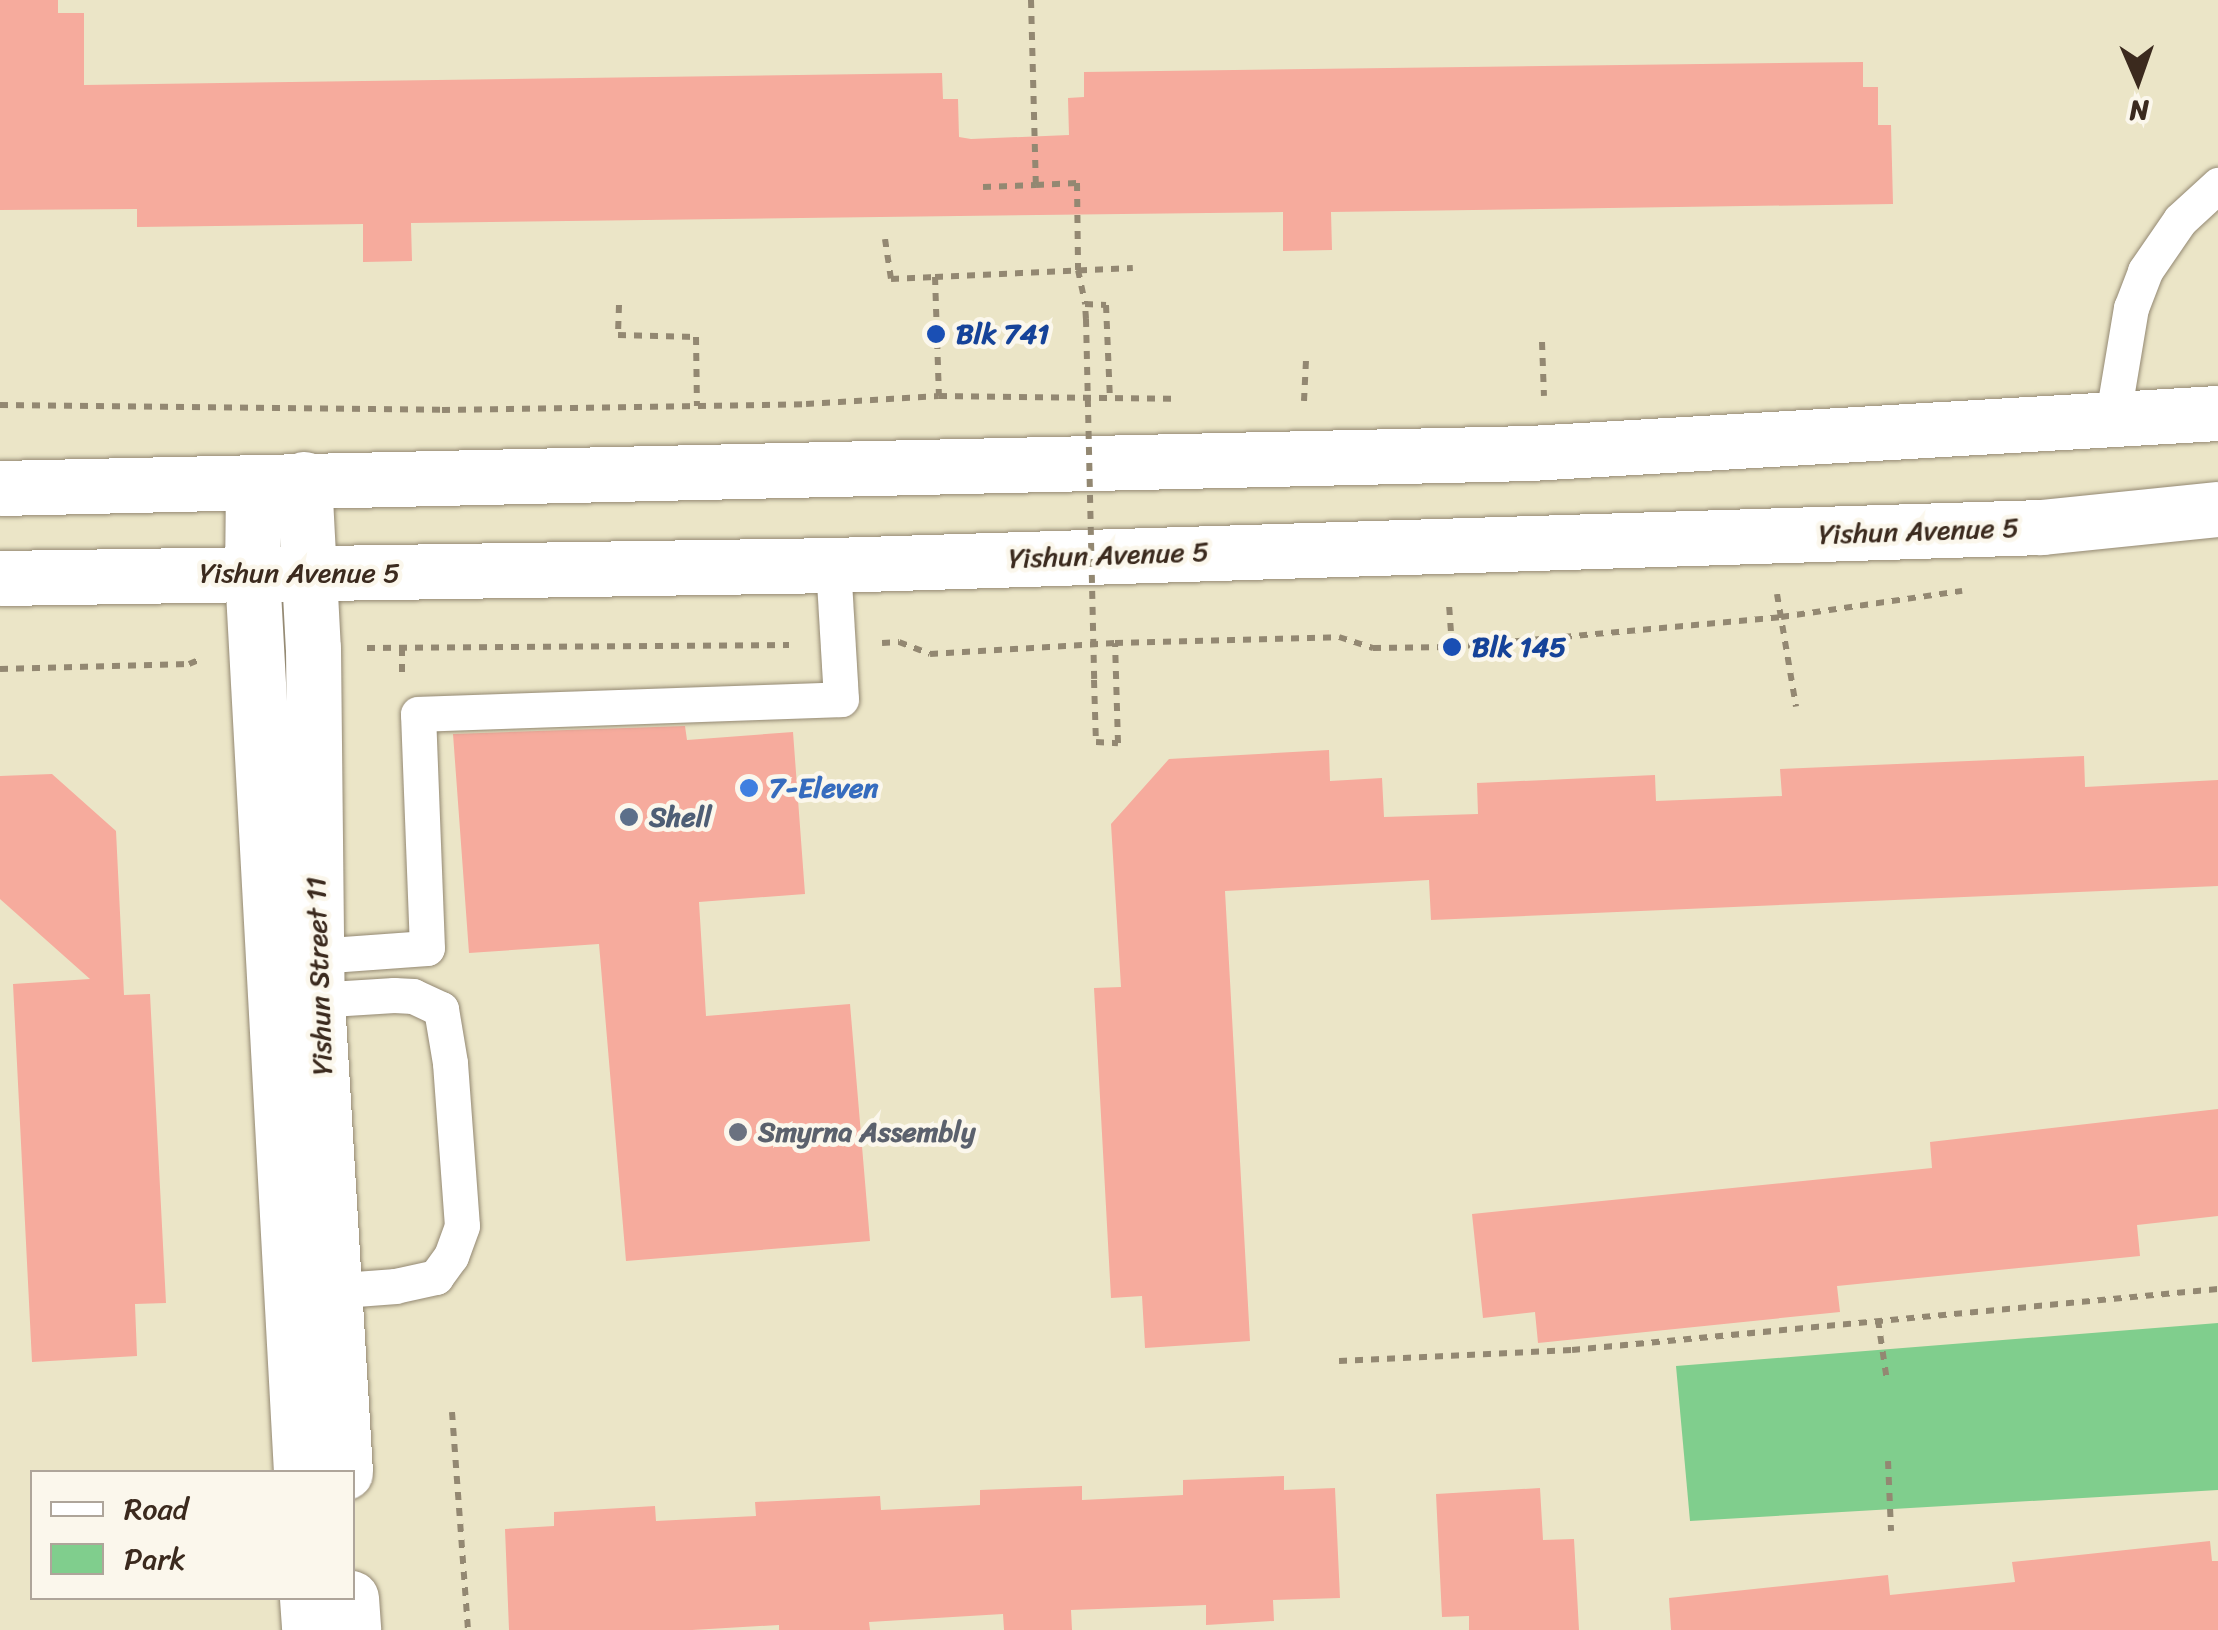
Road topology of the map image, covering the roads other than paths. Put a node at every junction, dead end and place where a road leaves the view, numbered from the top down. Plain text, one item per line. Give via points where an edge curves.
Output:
1 (2218, 186) edge
2 (2218, 413) edge
3 (2112, 421) junction
4 (279, 481) junction
5 (0, 488) edge
6 (2218, 509) edge
7 (833, 566) junction
8 (252, 573) junction
9 (309, 574) junction
10 (0, 578) edge
11 (303, 986) junction
12 (314, 1292) junction
13 (322, 1448) edge
14 (307, 1600) edge
15 (351, 1600) edge
16 (308, 1630) edge
17 (353, 1630) edge

1 - 3 lane via 2180,220 2146,271 2131,308
2 - 3 main road
3 - 4 main road via 1540,453
4 - 5 main road
4 - 8 main road, Yishun Street 11
4 - 9 main road, Yishun Street 11
6 - 7 main road, Yishun Avenue 5 via 2040,527
7 - 9 main road, Yishun Avenue 5
7 - 11 lane via 841,699 418,714 427,948
8 - 9 main road, Yishun Avenue 5
8 - 10 main road, Yishun Avenue 5
8 - 11 main road, Yishun Street 11
9 - 11 main road, Yishun Street 11
11 - 12 main road, Yishun Street 11
11 - 12 lane via 413,996 441,1009 462,1226 436,1277
12 - 13 main road, Yishun Street 11
14 - 16 main road
15 - 17 main road

